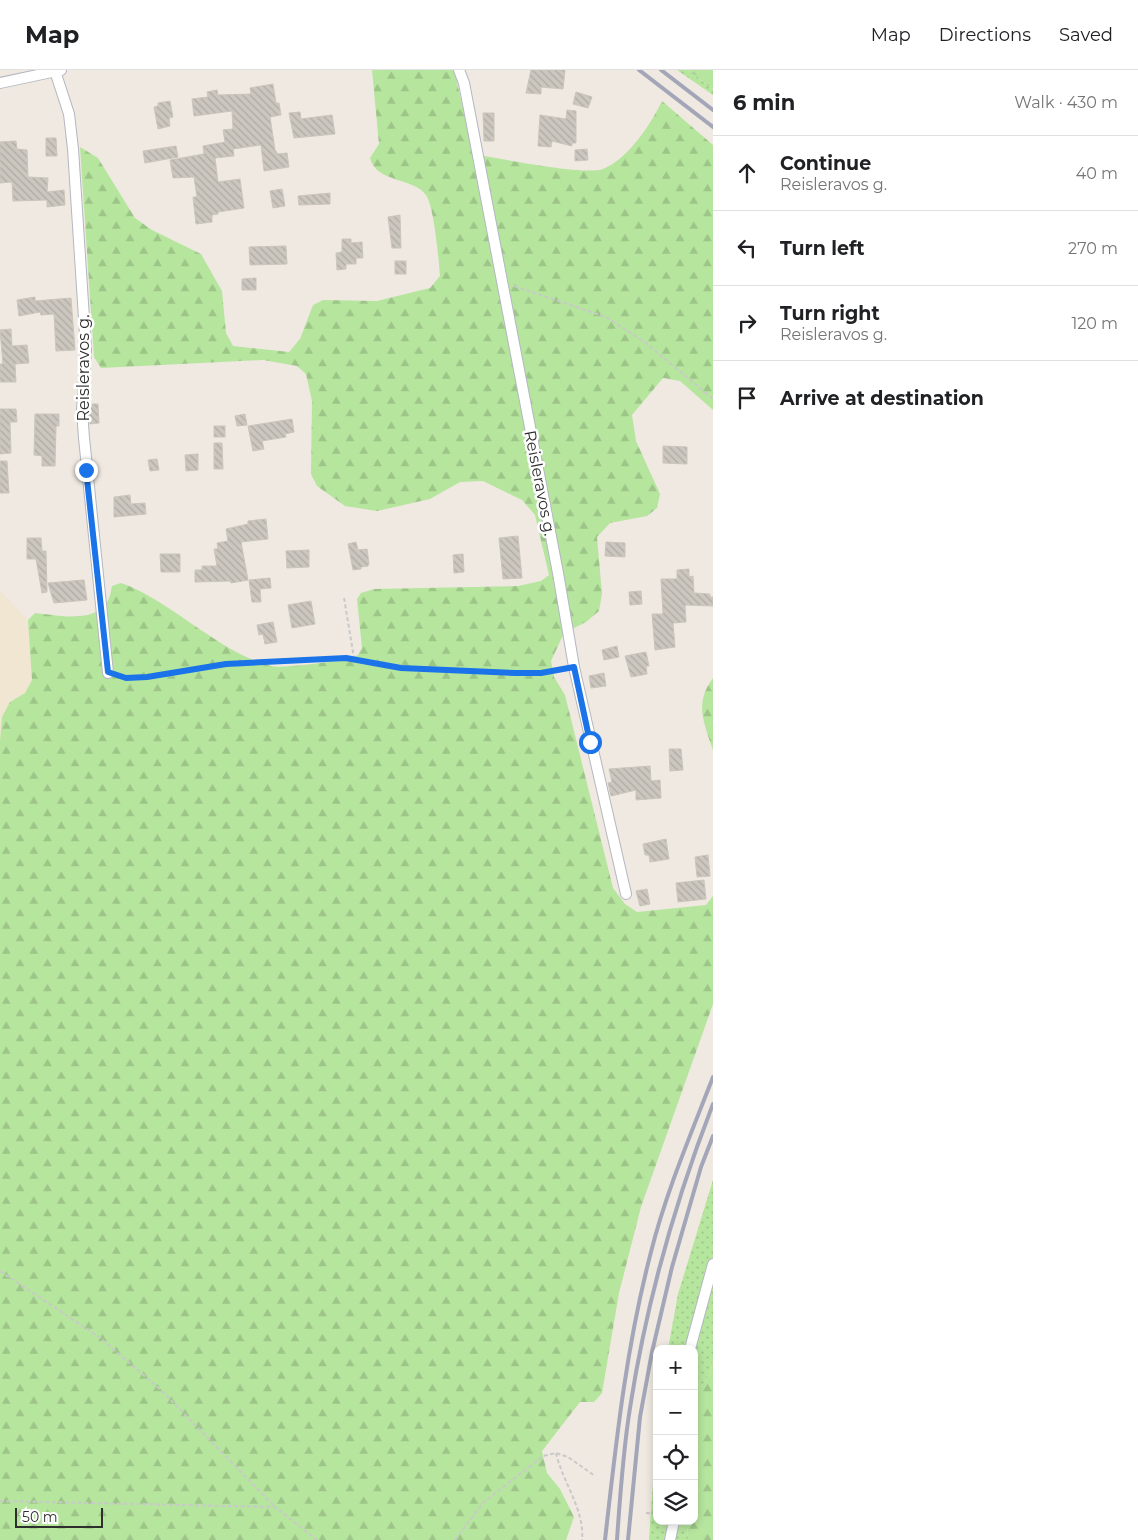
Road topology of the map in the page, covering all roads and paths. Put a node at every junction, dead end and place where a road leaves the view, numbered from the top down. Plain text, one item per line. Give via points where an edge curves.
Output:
1 (459, 70) edge
2 (58, 71) edge
3 (0, 83) edge
4 (501, 282) junction
5 (713, 399) edge
6 (344, 598) dead end
7 (354, 658) junction
8 (574, 667) junction
9 (108, 672) joint
10 (626, 894) dead end
11 (713, 1264) edge
12 (0, 1271) edge
13 (691, 1345) edge
14 (556, 1453) junction
15 (595, 1476) dead end
16 (0, 1500) edge
17 (275, 1507) junction
18 (646, 1513) dead end
19 (653, 1514) edge
20 (673, 1525) edge
21 (317, 1540) edge
22 (455, 1540) edge
23 (582, 1540) edge
24 (670, 1540) edge

1 - 4 street, Reisleravos g.
2 - 3 street
2 - 9 street, Reisleravos g. via 69,114 73,149 86,350 82,410
4 - 5 path via 606,317 646,343
4 - 8 street, Reisleravos g.
6 - 7 path
7 - 8 path via 401,668 516,673 541,673
7 - 9 path via 226,664 147,677 126,678
8 - 10 street, Reisleravos g.
11 - 13 street
12 - 17 path via 99,1337 161,1390
14 - 15 path via 568,1457
14 - 22 path via 543,1456 483,1503
14 - 23 path via 560,1470 573,1495
16 - 17 path
17 - 21 path
18 - 19 path
20 - 24 street

